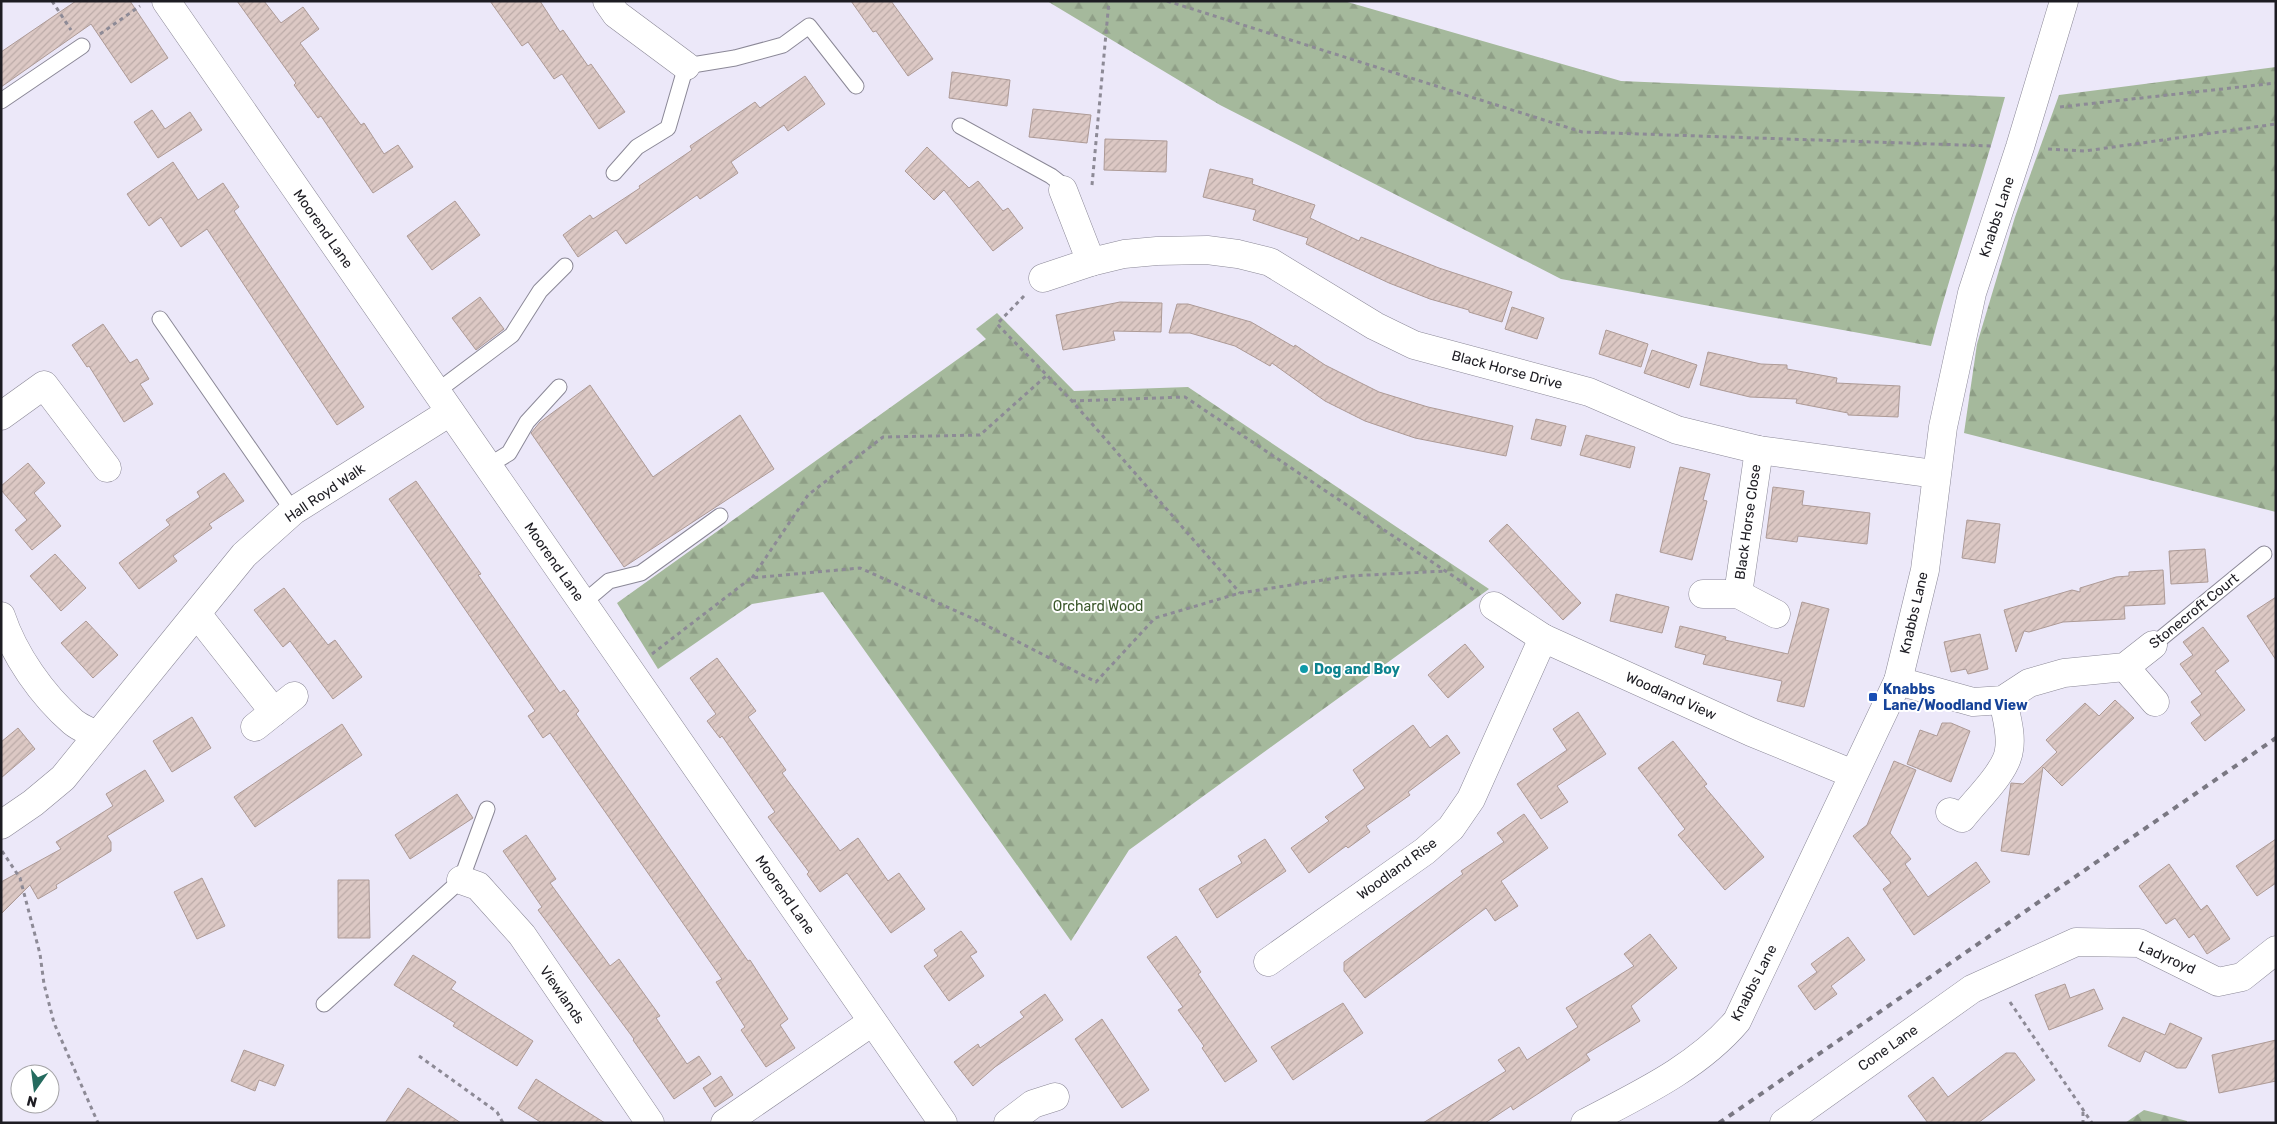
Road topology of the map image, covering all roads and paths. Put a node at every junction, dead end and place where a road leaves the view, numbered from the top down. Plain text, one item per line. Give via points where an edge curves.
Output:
1 (52, 1) edge
2 (148, 1) edge
3 (166, 1) edge
4 (607, 1) edge
5 (1109, 1) edge
6 (1168, 1) edge
7 (2064, 1) edge
8 (82, 46) junction
9 (686, 66) junction
10 (2276, 83) edge
11 (856, 86) dead end
12 (2035, 99) junction
13 (1, 101) edge
14 (2276, 124) edge
15 (960, 126) dead end
16 (2020, 147) junction
17 (614, 174) dead end
18 (1063, 190) joint
19 (1092, 190) dead end
20 (1092, 262) junction
21 (565, 266) dead end
22 (1043, 278) joint
23 (160, 319) dead end
24 (1046, 376) junction
25 (559, 387) dead end
26 (1072, 401) junction
27 (443, 402) junction
28 (1, 416) edge
29 (1758, 450) junction
30 (488, 466) junction
31 (107, 468) dead end
32 (1936, 474) junction
33 (293, 511) junction
34 (720, 516) dead end
35 (2264, 554) dead end
36 (1446, 571) junction
37 (751, 578) junction
38 (1240, 593) junction
39 (1703, 594) dead end
40 (1738, 594) junction
41 (582, 603) junction
42 (1494, 606) joint
43 (197, 614) junction
44 (1776, 614) dead end
45 (1, 616) edge
46 (1543, 638) junction
47 (2153, 645) joint
48 (627, 667) junction
49 (2125, 667) junction
50 (1898, 681) junction
51 (2003, 700) junction
52 (2155, 702) dead end
53 (274, 712) dead end
54 (97, 735) junction
55 (1853, 774) junction
56 (487, 809) dead end
57 (1950, 812) dead end
58 (1, 825) edge
59 (1, 850) edge
60 (462, 880) junction
61 (2276, 950) edge
62 (1268, 962) dead end
63 (1994, 979) junction
64 (324, 1004) dead end
65 (872, 1022) junction
66 (419, 1056) dead end
67 (1055, 1097) dead end
68 (2083, 1111) junction
69 (98, 1123) edge
70 (503, 1123) edge
71 (650, 1123) edge
72 (725, 1123) edge
73 (942, 1123) edge
74 (1008, 1123) edge
75 (1585, 1123) edge
76 (1784, 1123) edge
77 (2083, 1123) edge
78 (2092, 1123) edge

1 - 8 path
2 - 8 path
3 - 27 street, Moorend Lane
4 - 9 street via 616,14
5 - 19 path
6 - 16 path via 1582,132
7 - 12 street, Knabbs Lane
8 - 13 lane
9 - 11 lane via 735,58 783,45 809,26
9 - 17 lane via 668,128 637,147
10 - 12 path via 2055,107
12 - 16 street, Knabbs Lane
14 - 16 path via 2084,151
15 - 18 lane via 1051,176
16 - 32 street, Knabbs Lane via 1972,293
18 - 20 street
20 - 22 street, Black Horse Drive
20 - 29 street, Black Horse Drive via 1124,254 1207,250 1270,262 1414,346 1588,392 1677,430
21 - 27 lane via 540,291 512,335
22 - 24 path via 996,324
23 - 33 lane
24 - 26 path
24 - 37 path via 980,435 883,437 808,495
25 - 30 lane via 527,422 509,453
26 - 36 path via 1185,397
26 - 38 path
27 - 30 street, Moorend Lane
27 - 33 street, Hall Royd Walk
28 - 31 street via 44,385
29 - 32 street, Black Horse Drive
29 - 40 street, Black Horse Close
30 - 41 street, Moorend Lane
32 - 50 street, Knabbs Lane via 1925,570
33 - 43 street, Hall Royd Walk via 244,554
34 - 41 lane via 641,572 608,581
35 - 47 lane, Stonecroft Court
36 - 38 path via 1349,576
36 - 42 path
37 - 38 path via 860,568 974,619 1096,682 1155,618
37 - 48 path via 650,655
39 - 40 street, Black Horse Close
40 - 44 street, Black Horse Close
41 - 48 street, Moorend Lane
42 - 46 street, Woodland View
43 - 53 street
43 - 54 street, Hall Royd Walk
45 - 54 street via 15,649 43,689 74,723
46 - 55 street, Woodland View via 1751,732
46 - 62 street, Woodland Rise via 1471,799 1451,828 1426,851
47 - 49 street, Stonecroft Court
48 - 65 street, Moorend Lane
49 - 51 street via 2055,676 2029,683
49 - 52 street
50 - 51 street via 1973,702
50 - 55 street, Knabbs Lane
51 - 57 street via 2010,752 2003,766 1962,818
54 - 58 street, Hall Royd Walk via 63,778
55 - 75 street, Knabbs Lane via 1737,1021 1722,1039 1696,1058
56 - 60 lane
59 - 69 path via 20,878 54,1024
60 - 64 lane
60 - 71 street, Viewlands via 478,886 522,936
61 - 63 street, Ladyroyd via 2242,977 2218,982 2139,943 2076,942
63 - 68 path
63 - 76 street, Cone Lane via 1972,989
65 - 72 street
65 - 73 street, Moorend Lane
66 - 70 path via 497,1112
67 - 74 street via 1033,1104
68 - 77 path
68 - 78 path

